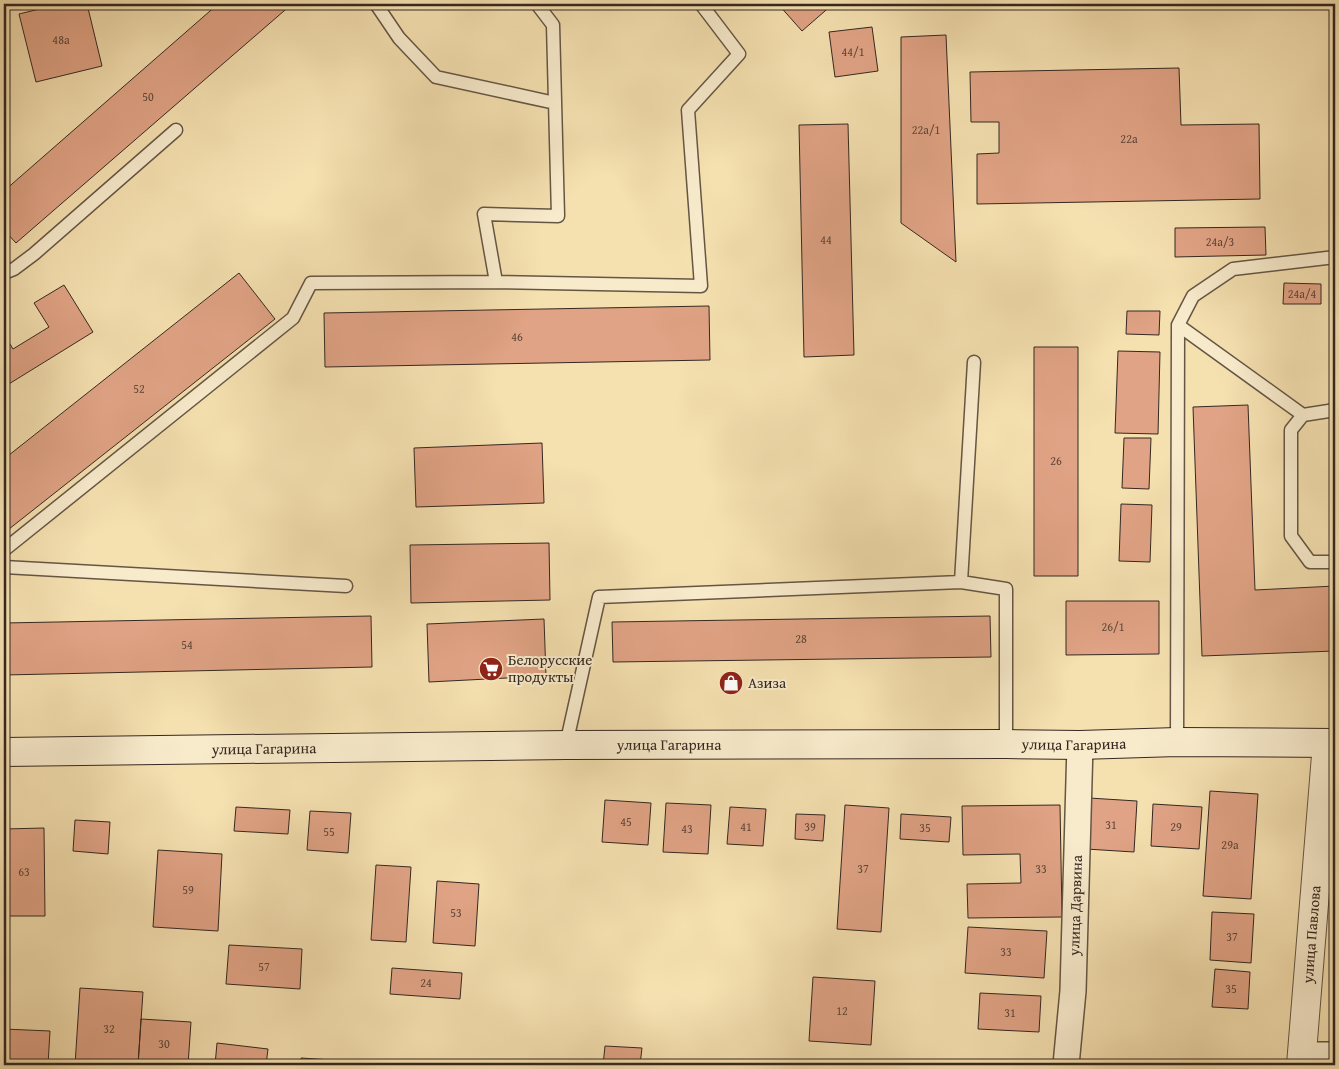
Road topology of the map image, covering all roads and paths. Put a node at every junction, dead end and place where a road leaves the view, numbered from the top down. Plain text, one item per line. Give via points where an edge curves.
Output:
1 (376, 4) edge
2 (537, 4) edge
3 (701, 4) edge
4 (555, 103) junction
5 (176, 130) dead end
6 (1335, 257) edge
7 (4, 273) edge
8 (496, 282) junction
9 (1178, 324) junction
10 (974, 362) dead end
11 (1335, 410) edge
12 (1303, 415) junction
13 (4, 550) edge
14 (1335, 562) edge
15 (4, 567) edge
16 (961, 582) junction
17 (346, 586) dead end
18 (1177, 742) junction
19 (1331, 743) edge
20 (1006, 744) junction
21 (566, 745) junction
22 (1080, 745) junction
23 (4, 752) edge
24 (1335, 1055) edge
25 (1301, 1060) edge
26 (1066, 1065) edge

1 - 4 lane via 399,38 436,77
2 - 4 lane via 553,25
3 - 8 lane via 738,54 688,110 701,286
4 - 8 lane via 558,216 484,214
5 - 7 lane via 34,254
6 - 9 lane via 1232,269 1193,296
8 - 13 lane via 311,283 293,318
9 - 12 lane
9 - 18 lane
10 - 16 lane
11 - 12 lane
12 - 14 lane via 1291,430 1291,536 1310,562
15 - 17 lane
16 - 20 lane via 1006,589
16 - 21 lane via 599,597
18 - 19 main road, улица Гагарина
18 - 22 main road, улица Гагарина
19 - 25 main road, улица Павлова
20 - 21 main road, улица Гагарина
20 - 22 main road, улица Гагарина
21 - 23 main road, улица Гагарина
22 - 26 street, улица Дарвина via 1073,991
24 - 25 street

